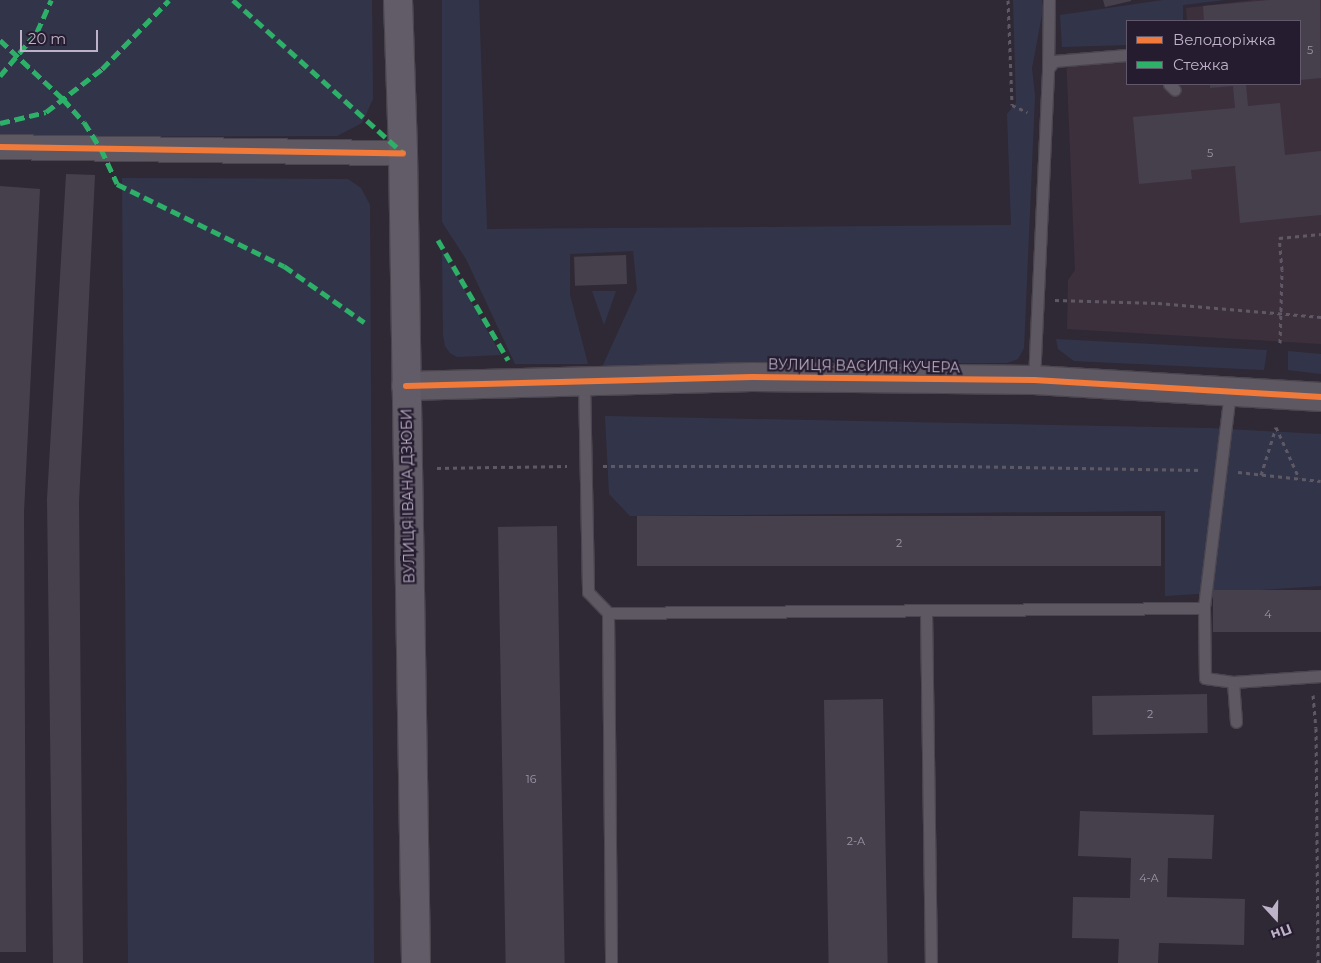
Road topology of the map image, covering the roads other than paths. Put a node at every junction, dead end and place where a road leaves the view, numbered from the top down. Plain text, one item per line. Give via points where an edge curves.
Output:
1 (398, 0) edge
2 (1049, 0) edge
3 (1126, 55) edge
4 (1048, 70) junction
5 (0, 147) edge
6 (403, 153) junction
7 (584, 380) junction
8 (1034, 380) junction
9 (406, 386) junction
10 (1233, 392) junction
11 (1321, 397) edge
12 (1204, 608) junction
13 (926, 611) junction
14 (608, 612) junction
15 (1316, 676) edge
16 (1234, 682) junction
17 (1236, 722) dead end
18 (416, 963) edge
19 (611, 963) edge
20 (931, 963) edge

1 - 6 main road, ВУЛИЦЯ ІВАНА ДЗЮБИ
2 - 4 lane
3 - 4 lane via 1054,61
4 - 8 lane
5 - 6 street
6 - 9 main road, ВУЛИЦЯ ІВАНА ДЗЮБИ
7 - 8 street, ВУЛИЦЯ ВАСИЛЯ КУЧЕРА
7 - 9 street, ВУЛИЦЯ ВАСИЛЯ КУЧЕРА
7 - 14 lane via 588,592
8 - 10 street, ВУЛИЦЯ ВАСИЛЯ КУЧЕРА
9 - 18 main road, ВУЛИЦЯ ІВАНА ДЗЮБИ
10 - 11 street, ВУЛИЦЯ ВАСИЛЯ КУЧЕРА
10 - 12 lane
12 - 13 lane
12 - 16 lane via 1205,678
13 - 14 lane
13 - 20 lane
14 - 19 lane
15 - 16 lane
16 - 17 lane

